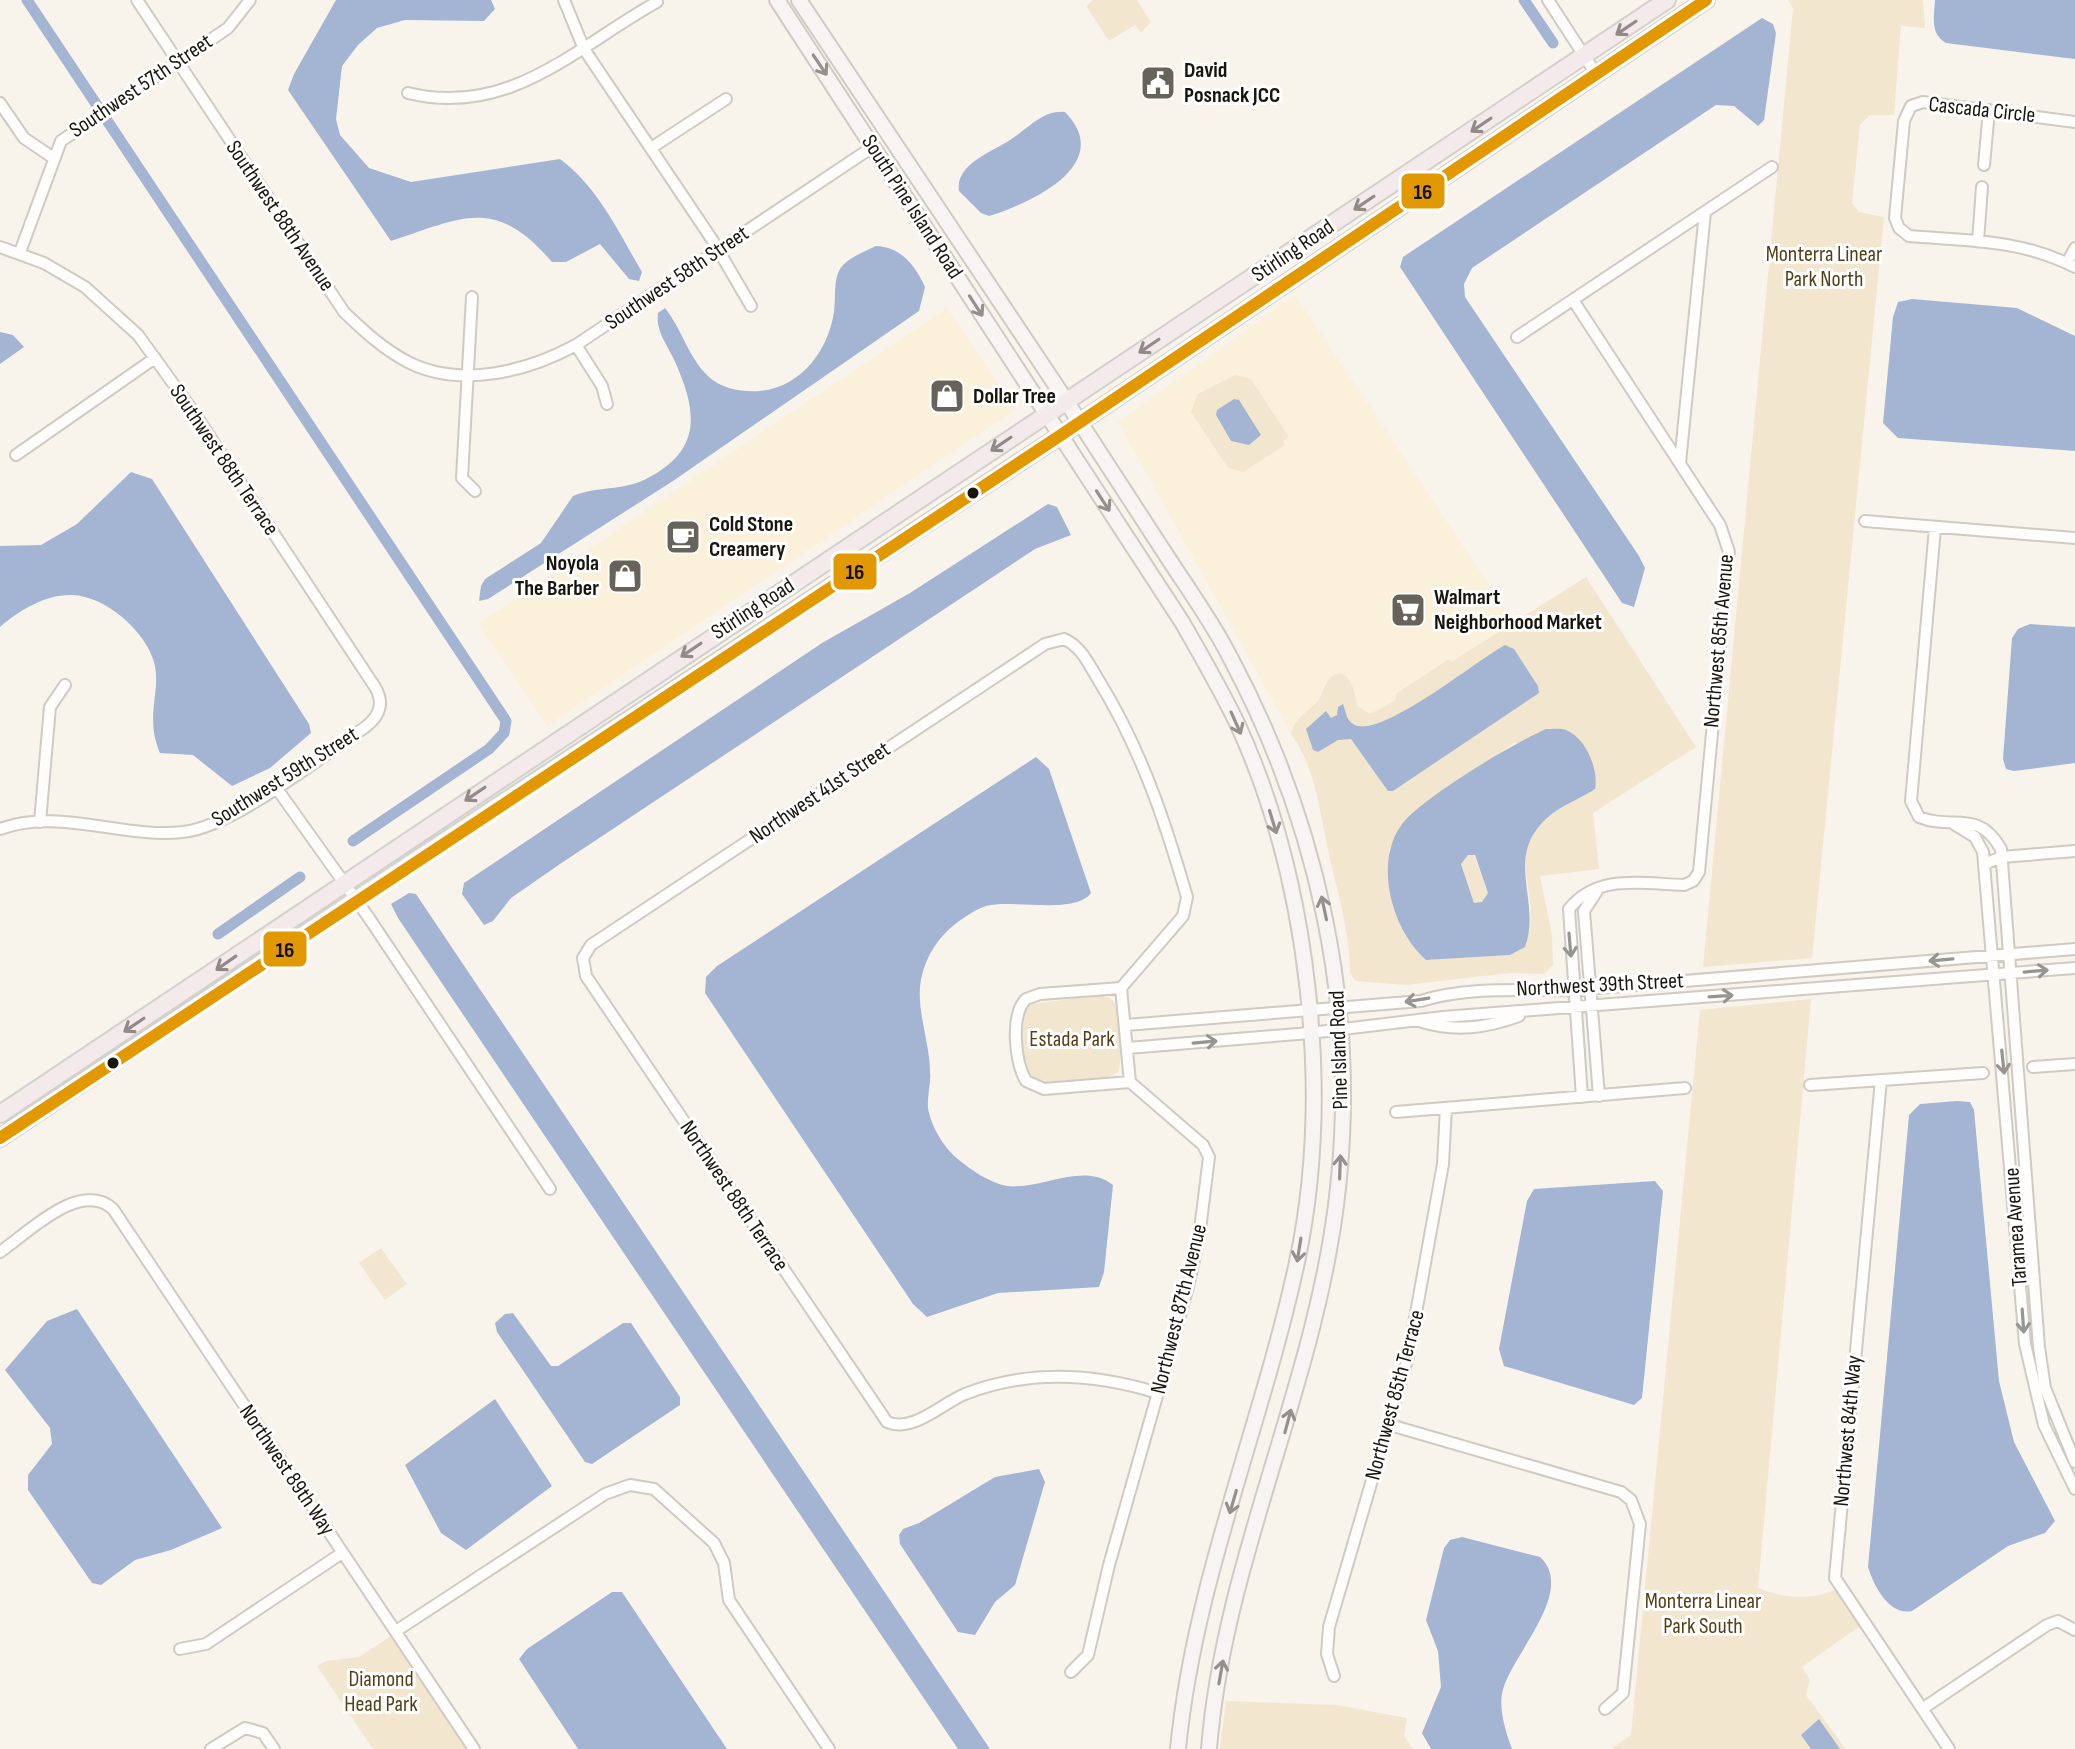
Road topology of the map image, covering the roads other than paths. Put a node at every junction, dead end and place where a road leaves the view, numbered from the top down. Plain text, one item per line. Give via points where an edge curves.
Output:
1 (137, 0) edge
2 (250, 0) edge
3 (564, 0) edge
4 (777, 0) edge
5 (799, 0) edge
6 (1548, 0) edge
7 (1667, 0) edge
8 (1706, 0) edge
9 (657, 2) dead end
10 (584, 49) junction
11 (1585, 56) junction
12 (178, 62) junction
13 (1596, 74) junction
14 (408, 93) dead end
15 (726, 99) dead end
16 (0, 103) edge
17 (1989, 110) junction
18 (2075, 122) edge
19 (874, 146) junction
20 (651, 148) junction
21 (52, 157) junction
22 (1984, 165) dead end
23 (1772, 167) dead end
24 (1982, 187) dead end
25 (1705, 212) junction
26 (1335, 223) junction
27 (1347, 241) junction
28 (1978, 241) junction
29 (0, 247) edge
30 (2075, 248) edge
31 (718, 250) junction
32 (20, 252) junction
33 (2071, 265) edge
34 (472, 297) dead end
35 (1573, 300) junction
36 (751, 306) dead end
37 (1517, 337) dead end
38 (576, 345) junction
39 (155, 358) junction
40 (467, 375) junction
41 (1066, 401) junction
42 (607, 404) dead end
43 (1047, 414) junction
44 (1080, 422) junction
45 (1061, 435) junction
46 (16, 455) dead end
47 (1680, 463) junction
48 (475, 491) dead end
49 (1865, 521) dead end
50 (1935, 528) junction
51 (2075, 538) edge
52 (716, 633) junction
53 (731, 652) junction
54 (65, 685) dead end
55 (379, 711) joint
56 (275, 786) junction
57 (40, 822) junction
58 (1949, 822) junction
59 (0, 829) edge
60 (2075, 851) edge
61 (2002, 857) junction
62 (1984, 864) junction
63 (341, 884) junction
64 (1602, 885) junction
65 (355, 900) junction
66 (2075, 949) edge
67 (2009, 955) junction
68 (1991, 956) junction
69 (578, 957) joint
70 (2075, 968) edge
71 (2008, 974) junction
72 (1994, 975) junction
73 (199, 982) junction
74 (1589, 987) junction
75 (1121, 988) junction
76 (1574, 990) junction
77 (214, 995) junction
78 (1338, 1006) junction
79 (1591, 1006) junction
80 (1575, 1007) junction
81 (1309, 1008) junction
82 (1126, 1025) junction
83 (1341, 1030) junction
84 (1310, 1033) junction
85 (1128, 1048) junction
86 (2075, 1064) edge
87 (2033, 1067) dead end
88 (1983, 1073) dead end
89 (1881, 1080) junction
90 (1130, 1082) junction
91 (1810, 1085) dead end
92 (1685, 1088) dead end
93 (1599, 1096) junction
94 (1582, 1097) junction
95 (1446, 1108) junction
96 (1396, 1112) dead end
97 (0, 1114) edge
98 (0, 1138) edge
99 (550, 1189) dead end
100 (0, 1252) edge
101 (1158, 1393) junction
102 (1390, 1425) junction
103 (2075, 1462) edge
104 (2075, 1489) edge
105 (342, 1553) junction
106 (2075, 1630) edge
107 (396, 1631) junction
108 (180, 1649) dead end
109 (1071, 1672) dead end
110 (1334, 1676) dead end
111 (1605, 1709) dead end
112 (1922, 1709) junction
113 (211, 1749) edge
114 (274, 1749) edge
115 (474, 1749) edge
116 (829, 1749) edge
117 (1178, 1749) edge
118 (1209, 1749) edge
119 (1949, 1749) edge

1 - 12 street, Southwest 88th Avenue
2 - 12 street, Southwest 57th Street via 228,28
3 - 10 street
4 -> 19 main road, South Pine Island Road
5 - 41 main road, South Pine Island Road
6 - 11 street
7 -> 11 main road, Stirling Road
8 - 13 main road, Stirling Road
9 - 10 street
10 - 14 street via 500,93 445,99
10 - 20 street
11 - 13 street
11 -> 26 main road, Stirling Road
12 - 21 street, Southwest 57th Street via 76,128
12 - 40 street, Southwest 88th Avenue via 344,312 378,344 410,363
13 - 27 main road, Stirling Road
15 - 20 street
16 - 21 street via 24,138
17 - 18 street, Cascada Circle
17 - 22 street
17 - 28 street, Cascada Circle via 1923,102 1906,111 1895,218 1909,236
19 - 31 street, Southwest 58th Street
19 -> 43 main road, South Pine Island Road
20 - 31 street
21 - 32 street, Southwest 57th Street
23 - 25 street
24 - 28 street
25 - 35 street
25 - 47 street
26 - 27 main road
26 -> 41 main road, Stirling Road
27 - 44 main road, Stirling Road
28 - 33 street, Cascada Circle via 2043,251
29 - 32 street
30 - 33 street
31 - 36 street
31 - 38 street, Southwest 58th Street
32 - 39 street, Southwest 88th Terrace via 101,299
34 - 40 street
35 - 37 street
35 - 47 street, Northwest 85th Avenue
38 - 40 street, Southwest 58th Street via 544,362
38 - 42 street
39 - 46 street
39 - 55 street, Southwest 88th Terrace via 375,687
40 - 48 street via 462,478
41 - 43 main road, Stirling Road
41 - 44 main road, Pine Island Road
43 - 45 main road, Pine Island Road
43 -> 52 main road, Stirling Road
44 - 45 main road, Stirling Road
78 -> 44 main road, Pine Island Road via 1317,877 1259,713 1215,631
45 - 53 main road, Stirling Road
45 -> 81 main road, Pine Island Road via 1182,622 1238,724 1283,854
47 - 64 street, Northwest 85th Avenue via 1720,525 1729,552 1699,872 1684,885
49 - 50 street
50 - 51 street
50 - 58 street via 1911,801 1919,817
52 - 53 main road
52 -> 63 main road, Stirling Road
53 - 65 main road, Stirling Road
54 - 57 street via 50,707
55 - 56 street, Southwest 59th Street via 372,722
56 - 57 street, Southwest 59th Street via 229,818 185,832
56 - 63 street
57 - 59 street, Southwest 59th Street
58 - 61 street via 1983,828
58 - 62 street via 1975,837
60 - 61 street
61 - 62 street
61 - 67 street, Taramea Avenue
62 - 68 street, Taramea Avenue
63 - 65 street
63 -> 73 main road, Stirling Road
64 - 74 street via 1584,911
64 -> 76 street via 1580,896 1569,909
65 - 77 main road, Stirling Road
65 - 99 street
66 - 67 street, Northwest 39th Street
67 - 68 street, Northwest 39th Street
67 - 71 street, Taramea Avenue
68 - 72 street, Taramea Avenue
68 -> 74 street, Northwest 39th Street
69 - 75 street, Northwest 41st Street via 1065,634 1116,709 1143,762 1187,897 1183,916
69 - 101 street, Northwest 88th Terrace via 882,1418 896,1430 966,1394 1026,1378 1093,1377
71 -> 70 street, Northwest 39th Street
71 - 72 street, Northwest 39th Street
71 - 103 street, Taramea Avenue via 2039,1347 2045,1388
79 -> 72 street, Northwest 39th Street
72 -> 104 street, Taramea Avenue via 2025,1344 2044,1425
73 - 77 main road
73 -> 97 main road, Stirling Road
74 - 76 street, Northwest 39th Street
74 - 79 street
75 - 82 street
75 - 90 street via 1018,999 1021,1070 1026,1087 1044,1089
76 -> 78 street, Northwest 39th Street via 1494,990
76 - 80 street
77 - 98 main road, Stirling Road
78 - 81 street, Northwest 39th Street
78 - 83 main road, Pine Island Road
79 - 80 street, Northwest 39th Street
79 - 93 street
80 - 83 street, Northwest 39th Street
80 - 94 street
81 - 82 street, Northwest 39th Street
81 - 84 main road, Pine Island Road
82 - 85 street
83 - 84 street, Northwest 39th Street
118 -> 83 main road, Pine Island Road via 1230,1618 1327,1274 1339,1185
85 -> 84 street, Northwest 39th Street
84 -> 117 main road, Pine Island Road via 1309,1161 1297,1260 1204,1600
85 - 90 street
86 - 87 street
88 - 89 street
89 - 91 street
89 - 112 street, Northwest 84th Way via 1835,1572
90 - 101 street, Northwest 87th Avenue via 1206,1147 1208,1169 1199,1238
92 - 93 street
93 - 94 street
94 - 95 street
95 - 96 street
95 - 102 street, Northwest 85th Terrace via 1428,1255
100 - 105 street, Northwest 89th Way via 72,1203 93,1199 113,1209
101 - 109 street, Northwest 87th Avenue via 1088,1655
102 - 110 street, Northwest 85th Terrace via 1329,1627 1327,1654
102 - 111 street via 1621,1492 1631,1500 1640,1524 1623,1693
105 - 107 street, Northwest 89th Way
105 - 108 street via 206,1644
106 - 112 street via 2058,1621
107 - 115 street, Northwest 89th Way
107 - 116 street via 605,1494 623,1486 644,1486 677,1508 719,1549 729,1600
112 - 119 street, Northwest 84th Way
113 - 114 street via 245,1728 263,1733

